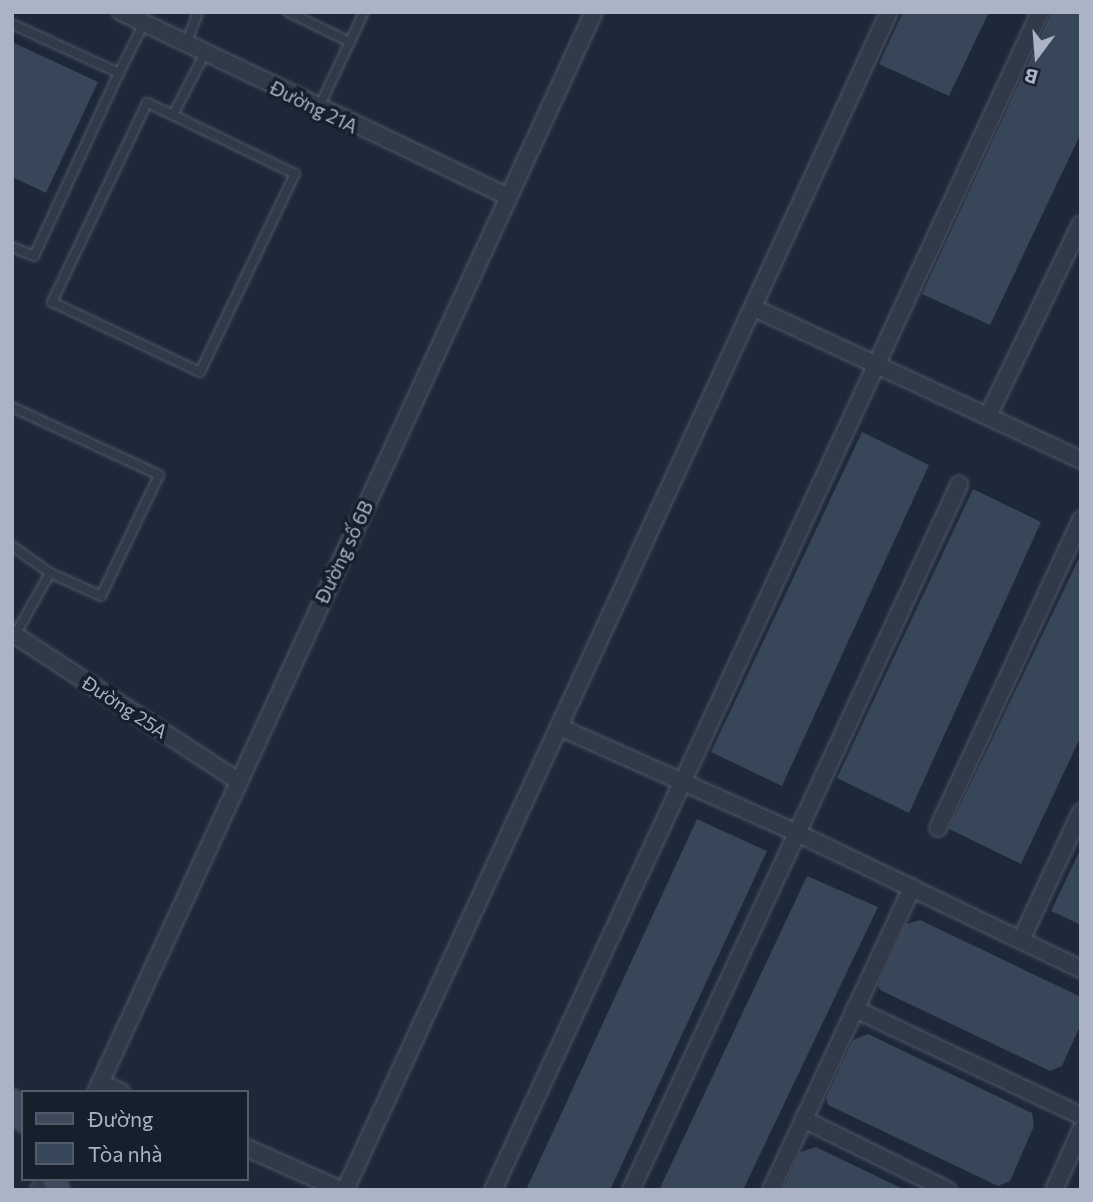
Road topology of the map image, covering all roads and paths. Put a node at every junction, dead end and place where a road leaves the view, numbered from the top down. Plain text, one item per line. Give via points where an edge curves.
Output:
1 (121, 12) edge
2 (198, 12) edge
3 (288, 12) edge
4 (364, 12) edge
5 (594, 12) edge
6 (889, 12) edge
7 (1040, 12) edge
8 (144, 23) junction
9 (12, 24) edge
10 (350, 42) junction
11 (186, 44) junction
12 (205, 53) junction
13 (119, 73) junction
14 (318, 109) junction
15 (173, 115) junction
16 (508, 197) junction
17 (1081, 224) edge
18 (12, 247) edge
19 (754, 308) junction
20 (876, 364) junction
21 (12, 407) edge
22 (988, 416) junction
23 (1081, 460) edge
24 (959, 485) dead end
25 (1081, 520) edge
26 (12, 546) edge
27 (50, 573) junction
28 (14, 634) edge
29 (559, 727) junction
30 (238, 780) junction
31 (684, 782) junction
32 (1081, 812) edge
33 (938, 828) dead end
34 (799, 834) junction
35 (912, 887) junction
36 (1021, 940) junction
37 (1081, 969) edge
38 (855, 1009) junction
39 (98, 1087) edge
40 (12, 1100) edge
41 (21, 1116) edge
42 (1081, 1116) edge
43 (803, 1119) junction
44 (1081, 1130) edge
45 (248, 1148) edge
46 (343, 1190) edge
47 (494, 1190) edge
48 (631, 1190) edge
49 (771, 1190) edge
50 (947, 1190) edge
51 (1054, 1190) edge

1 - 8 street, Đường 21A
2 - 11 lane
3 - 10 lane
4 - 10 lane
5 - 16 street, Đường số 6B
6 - 19 street
7 - 20 street
8 - 11 street, Đường 21A
8 - 13 lane
9 - 13 lane
10 - 14 lane
11 - 12 street, Đường 21A
12 - 14 street, Đường 21A
12 - 15 lane
13 - 18 lane via 34,256
14 - 16 street, Đường 21A
15 - 15 lane via 295,174 200,372 52,302 147,103
16 - 30 street, Đường số 6B
17 - 22 street
19 - 20 street
19 - 29 street
20 - 22 street
20 - 31 street
21 - 27 lane via 159,475 102,596
22 - 23 street
24 - 34 street
25 - 33 street
26 - 27 lane
27 - 28 lane
28 - 30 street, Đường 25A
29 - 31 street
29 - 46 street
30 - 39 street, Đường số 6B
31 - 34 street
31 - 47 street
32 - 36 street
34 - 35 street
34 - 48 street
35 - 36 street
35 - 38 street
36 - 37 street
38 - 42 street
38 - 43 street
40 - 41 main road
43 - 49 street
43 - 50 street
44 - 51 street
45 - 46 street

